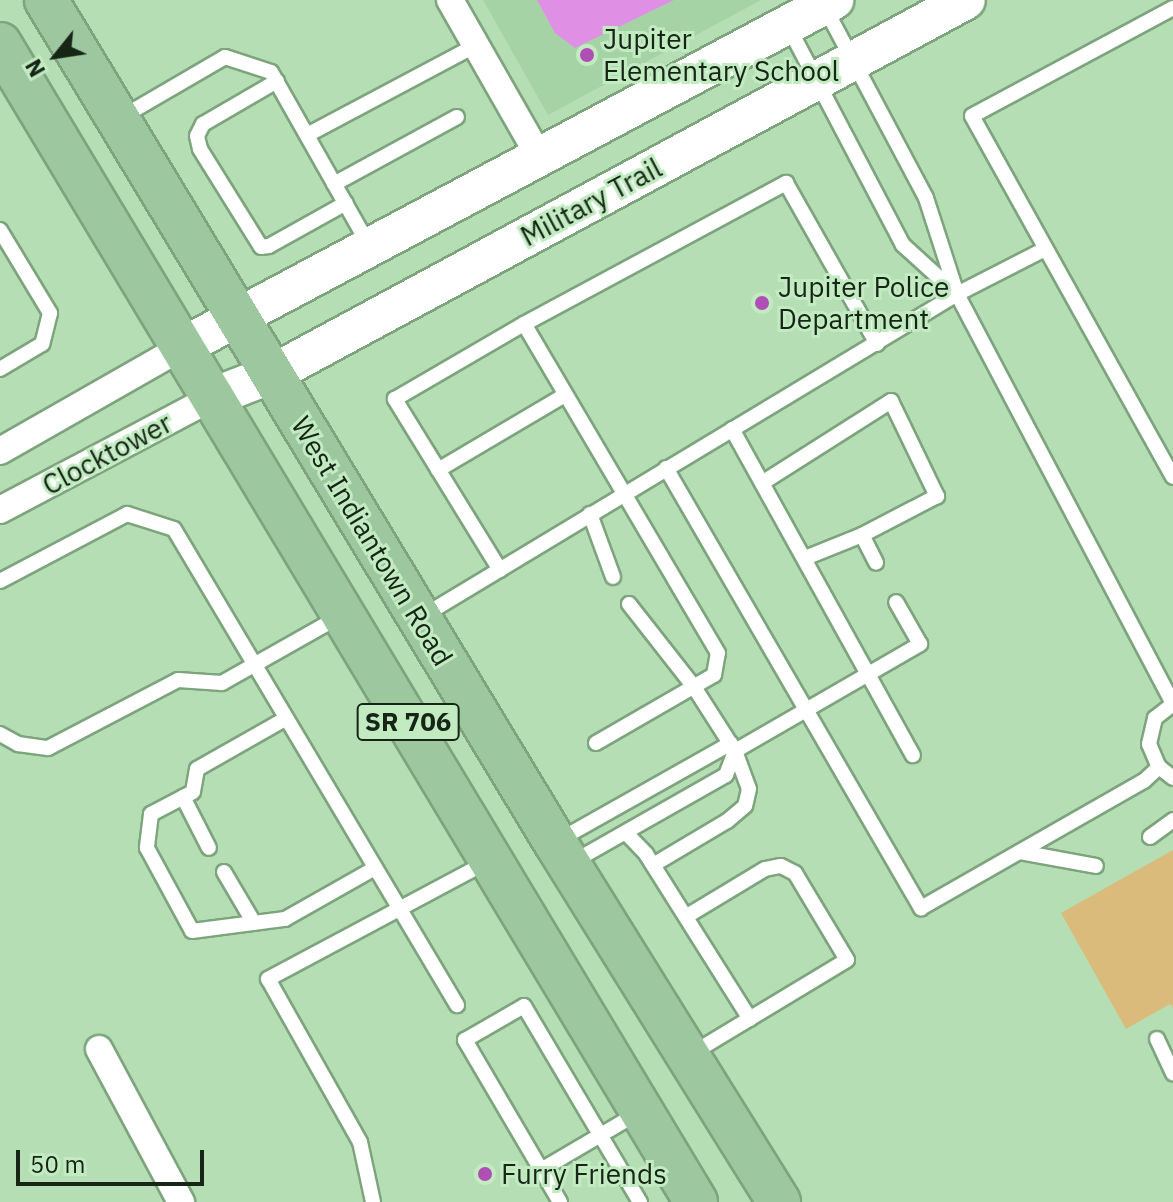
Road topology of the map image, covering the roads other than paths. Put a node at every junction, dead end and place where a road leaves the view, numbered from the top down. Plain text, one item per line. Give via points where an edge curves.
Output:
1 (450, 0) edge
2 (966, 0) edge
3 (829, 3) edge
4 (56, 4) edge
5 (1173, 8) edge
6 (788, 25) junction
7 (0, 44) edge
8 (476, 45) junction
9 (852, 62) junction
10 (277, 81) junction
11 (818, 81) junction
12 (457, 117) dead end
13 (118, 119) junction
14 (307, 135) junction
15 (540, 158) junction
16 (334, 184) junction
17 (346, 203) junction
18 (0, 230) edge
19 (371, 248) junction
20 (1045, 249) junction
21 (957, 294) junction
22 (239, 318) junction
23 (524, 324) junction
24 (877, 344) junction
25 (182, 347) junction
26 (0, 369) edge
27 (272, 374) junction
28 (565, 395) junction
29 (213, 397) junction
30 (732, 429) junction
31 (0, 451) edge
32 (666, 468) junction
33 (438, 470) junction
34 (1173, 477) edge
35 (762, 483) junction
36 (624, 494) junction
37 (0, 510) edge
38 (590, 514) junction
39 (862, 535) junction
40 (805, 558) junction
41 (876, 563) dead end
42 (500, 570) junction
43 (613, 577) dead end
44 (0, 581) edge
45 (896, 602) dead end
46 (629, 604) dead end
47 (343, 615) junction
48 (419, 619) junction
49 (253, 666) junction
50 (871, 674) junction
51 (694, 687) junction
52 (1173, 704) edge
53 (807, 711) junction
54 (285, 719) junction
55 (0, 734) edge
56 (596, 743) dead end
57 (733, 747) junction
58 (913, 755) dead end
59 (1159, 767) junction
60 (1173, 778) edge
61 (183, 797) junction
62 (1173, 820) edge
63 (626, 833) junction
64 (1150, 837) dead end
65 (209, 848) dead end
66 (1020, 852) junction
67 (563, 853) junction
68 (491, 860) junction
69 (653, 865) junction
70 (1096, 866) dead end
71 (375, 868) junction
72 (224, 872) dead end
73 (399, 909) junction
74 (687, 916) junction
75 (254, 923) junction
76 (457, 1005) dead end
77 (750, 1019) junction
78 (1157, 1039) dead end
79 (99, 1049) dead end
80 (688, 1056) junction
81 (1173, 1073) edge
82 (642, 1111) junction
83 (601, 1135) junction
84 (541, 1170) junction
85 (181, 1202) edge
86 (373, 1202) edge
87 (560, 1202) edge
88 (640, 1202) edge
89 (696, 1202) edge
90 (779, 1202) edge

1 - 8 street
2 - 9 main road, Military Trail
3 - 6 main road
3 - 9 lane
4 - 13 main road, West Indiantown Road / SR 706
5 - 20 lane via 972,116
6 - 11 lane
6 - 15 main road
7 - 25 main road, SR 706 via 17,84
8 - 14 lane
8 - 15 street
9 - 11 main road, Military Trail
9 - 21 lane via 926,198
10 - 13 lane via 271,72 225,57
10 - 14 lane
10 - 17 lane via 203,124 197,136 200,149 261,247
11 - 21 lane via 903,245
11 - 27 main road, Military Trail
12 - 16 lane
13 - 22 main road, West Indiantown Road / SR 706
14 - 16 lane
15 - 19 main road
16 - 17 lane
17 - 19 lane
18 - 26 lane via 50,313 42,344
19 - 22 main road
20 - 21 lane
20 - 34 lane
21 - 24 lane
21 - 52 lane
22 - 25 main road
22 - 27 main road, West Indiantown Road / SR 706
23 - 24 lane via 786,183
23 - 28 lane
23 - 33 lane via 395,399
24 - 30 lane
25 - 29 main road, SR 706
25 - 31 street, Clocktower
27 - 29 main road, Military Trail
27 - 48 main road, West Indiantown Road / SR 706
28 - 33 lane
28 - 36 lane
29 - 37 street, Clocktower
29 - 47 main road, SR 706
30 - 32 lane
30 - 35 lane
32 - 36 lane
32 - 53 lane
33 - 42 lane
35 - 39 lane via 891,401 937,496
35 - 40 lane
36 - 38 lane
36 - 51 lane via 718,653 714,675
38 - 42 lane
38 - 43 lane
39 - 40 lane
39 - 41 lane
40 - 50 lane
42 - 48 lane
44 - 49 lane via 127,514 174,529
45 - 50 lane via 920,644
46 - 51 lane
47 - 49 lane
47 - 68 main road, SR 706
48 - 67 main road, West Indiantown Road / SR 706
49 - 54 lane
49 - 55 lane via 222,683 178,680 48,748 18,744
50 - 53 lane
50 - 58 lane
51 - 56 lane
51 - 57 lane
52 - 59 lane via 1155,718 1150,730 1152,756
53 - 57 lane
53 - 66 lane via 921,908
54 - 61 lane via 197,769 193,792
54 - 71 lane
57 - 63 lane via 726,775
57 - 67 lane
57 - 69 lane via 749,789 745,806
59 - 60 lane
59 - 66 lane via 1144,781
61 - 65 lane
61 - 75 lane via 151,814 147,848 192,931
62 - 64 lane
63 - 67 lane
63 - 69 lane
66 - 70 lane
67 - 80 main road, West Indiantown Road / SR 706
68 - 73 lane
68 - 82 main road, SR 706
69 - 74 lane
71 - 73 lane
71 - 75 lane via 285,919
72 - 75 lane
73 - 76 lane
73 - 86 lane via 268,979 360,1142
74 - 77 lane
74 - 77 lane via 765,869 781,866 795,873 847,960
77 - 80 lane
78 - 81 lane
79 - 85 street
80 - 90 main road, West Indiantown Road / SR 706
82 - 83 lane
82 - 89 main road, SR 706
83 - 84 lane
83 - 84 lane via 524,1006 465,1040
83 - 88 lane
84 - 87 lane

